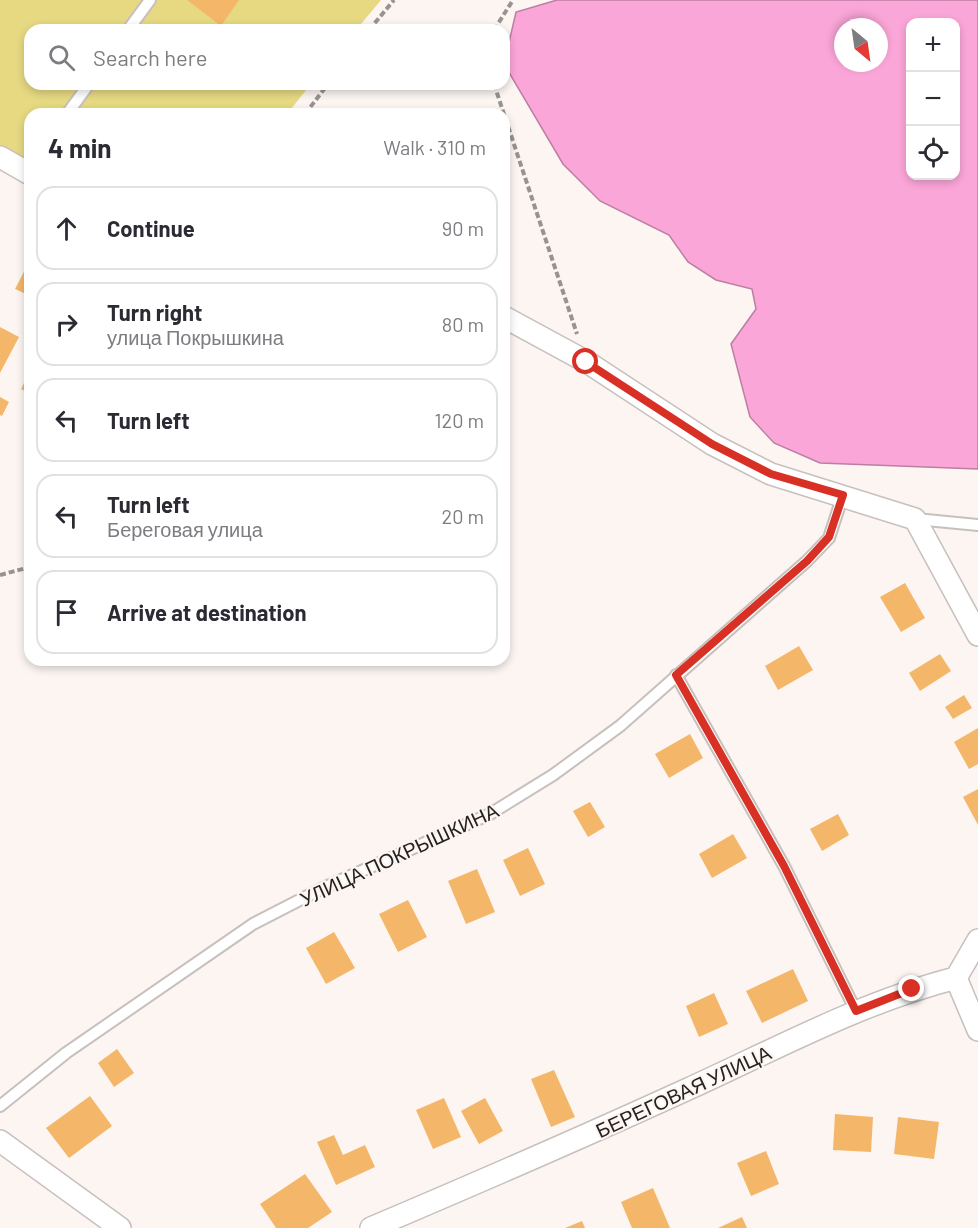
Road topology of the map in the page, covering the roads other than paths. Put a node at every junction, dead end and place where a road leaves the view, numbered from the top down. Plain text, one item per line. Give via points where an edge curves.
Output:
1 (150, 0) edge
2 (132, 24) edge
3 (85, 90) edge
4 (71, 108) edge
5 (0, 157) edge
6 (24, 168) edge
7 (510, 320) edge
8 (843, 495) junction
9 (915, 519) junction
10 (978, 525) edge
11 (978, 635) edge
12 (676, 675) junction
13 (978, 940) edge
14 (956, 978) junction
15 (856, 1011) junction
16 (978, 1030) edge
17 (0, 1106) edge
18 (0, 1141) edge
19 (120, 1228) edge
20 (371, 1228) edge

1 - 2 lane
3 - 4 lane
5 - 6 street
7 - 8 street via 586,362 712,444 771,474
8 - 9 street
8 - 12 lane, УЛИЦА ПОКРЫШКИНА via 829,537 807,561
9 - 10 lane
9 - 11 street
12 - 15 lane via 784,866
12 - 17 lane, УЛИЦА ПОКРЫШКИНА via 620,726 553,775 490,814 321,889 253,924 66,1053
13 - 14 street
14 - 15 street, БЕРЕГОВАЯ УЛИЦА via 912,989
14 - 16 street
15 - 20 street, БЕРЕГОВАЯ УЛИЦА via 588,1135
18 - 19 street

